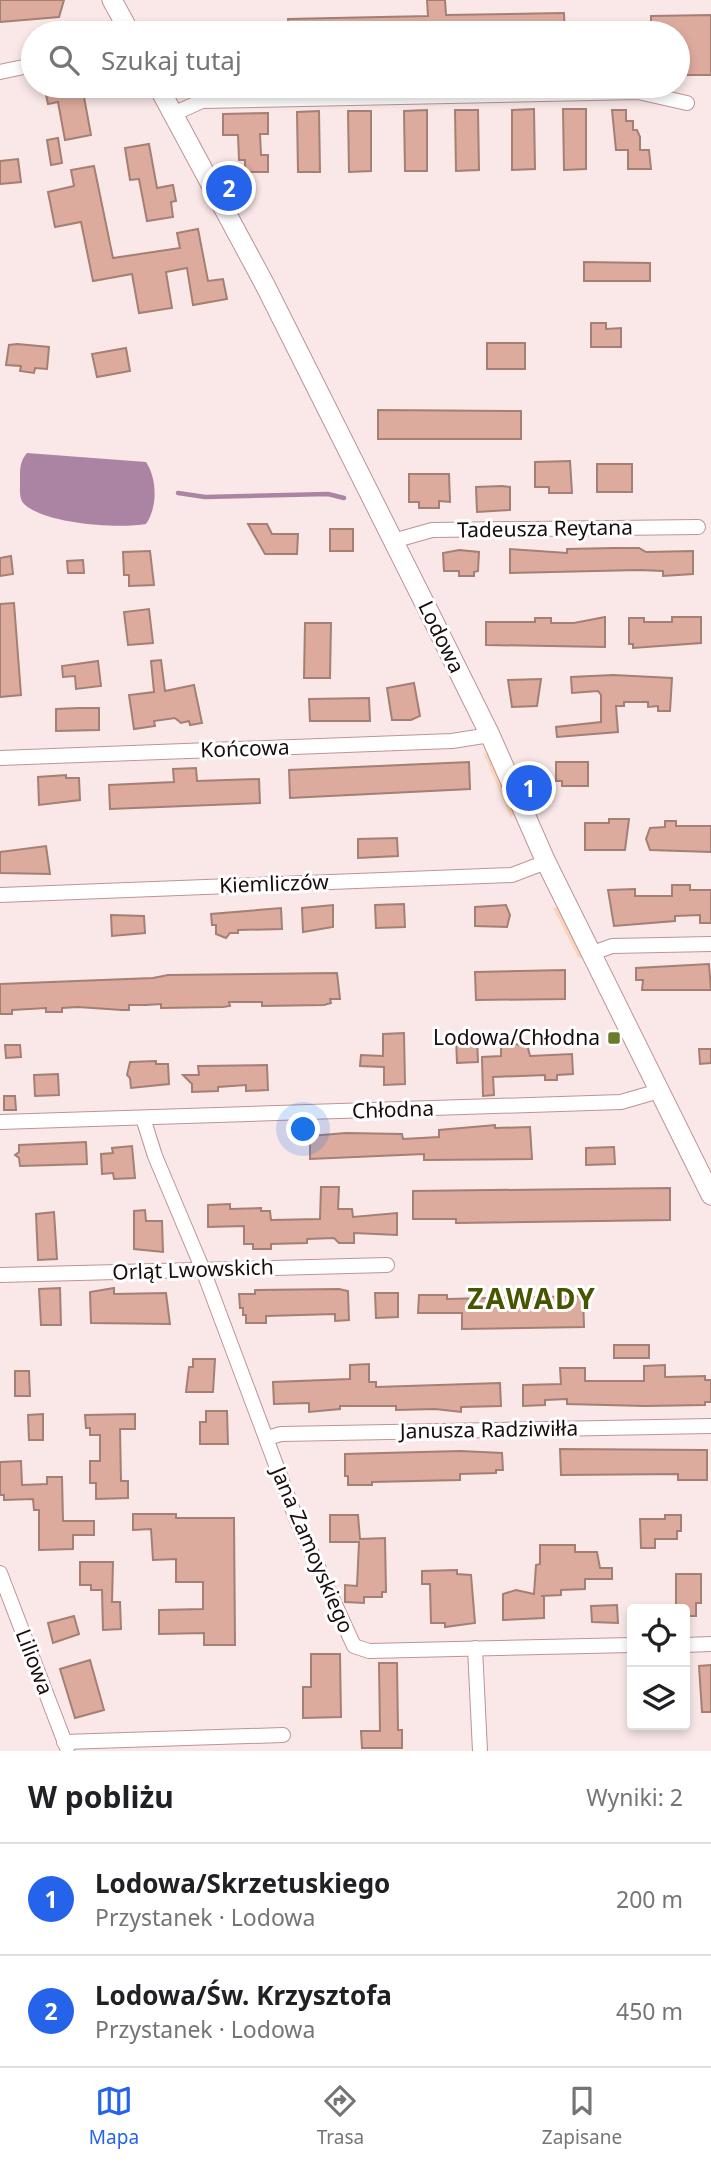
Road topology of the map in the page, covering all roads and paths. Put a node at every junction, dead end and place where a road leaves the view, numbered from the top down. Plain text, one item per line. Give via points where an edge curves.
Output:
1 (112, 0) edge
2 (119, 21) edge
3 (21, 68) edge
4 (0, 72) edge
5 (164, 98) edge
6 (301, 98) edge
7 (665, 98) edge
8 (687, 103) dead end
9 (173, 114) junction
10 (698, 527) dead end
11 (393, 541) junction
12 (491, 736) junction
13 (0, 758) edge
14 (546, 862) junction
15 (0, 895) edge
16 (711, 944) edge
17 (590, 954) junction
18 (659, 1091) junction
19 (143, 1118) junction
20 (0, 1122) edge
21 (711, 1195) edge
22 (387, 1265) dead end
23 (203, 1270) junction
24 (0, 1276) edge
25 (711, 1426) edge
26 (267, 1438) junction
27 (0, 1573) edge
28 (711, 1644) edge
29 (627, 1645) edge
30 (690, 1645) edge
31 (475, 1648) junction
32 (283, 1735) dead end
33 (66, 1746) edge
34 (480, 1751) edge

1 - 2 street
3 - 4 street
5 - 9 street, Lodowa
6 - 9 street via 202,100
7 - 8 street
9 - 11 street, Lodowa
10 - 11 street, Tadeusza Reytana via 432,530
11 - 12 street, Lodowa
12 - 13 street, Końcowa
12 - 14 street, Lodowa
14 - 15 street, Kiemliczów via 512,875
14 - 17 street, Lodowa
16 - 17 street via 612,946
17 - 18 street, Lodowa
18 - 19 street, Chłodna via 621,1102
18 - 21 street, Lodowa
19 - 20 street, Chłodna
19 - 23 street, Jana Zamoyskiego
22 - 23 street, Orląt Lwowskich
23 - 24 street, Orląt Lwowskich
23 - 26 street, Jana Zamoyskiego
25 - 26 street, Janusza Radziwiłła via 281,1434
26 - 31 street, Jana Zamoyskiego via 297,1521 354,1646 369,1651
27 - 33 street, Liliowa
28 - 30 street
29 - 31 street, Jana Zamoyskiego
31 - 34 street
32 - 33 street

